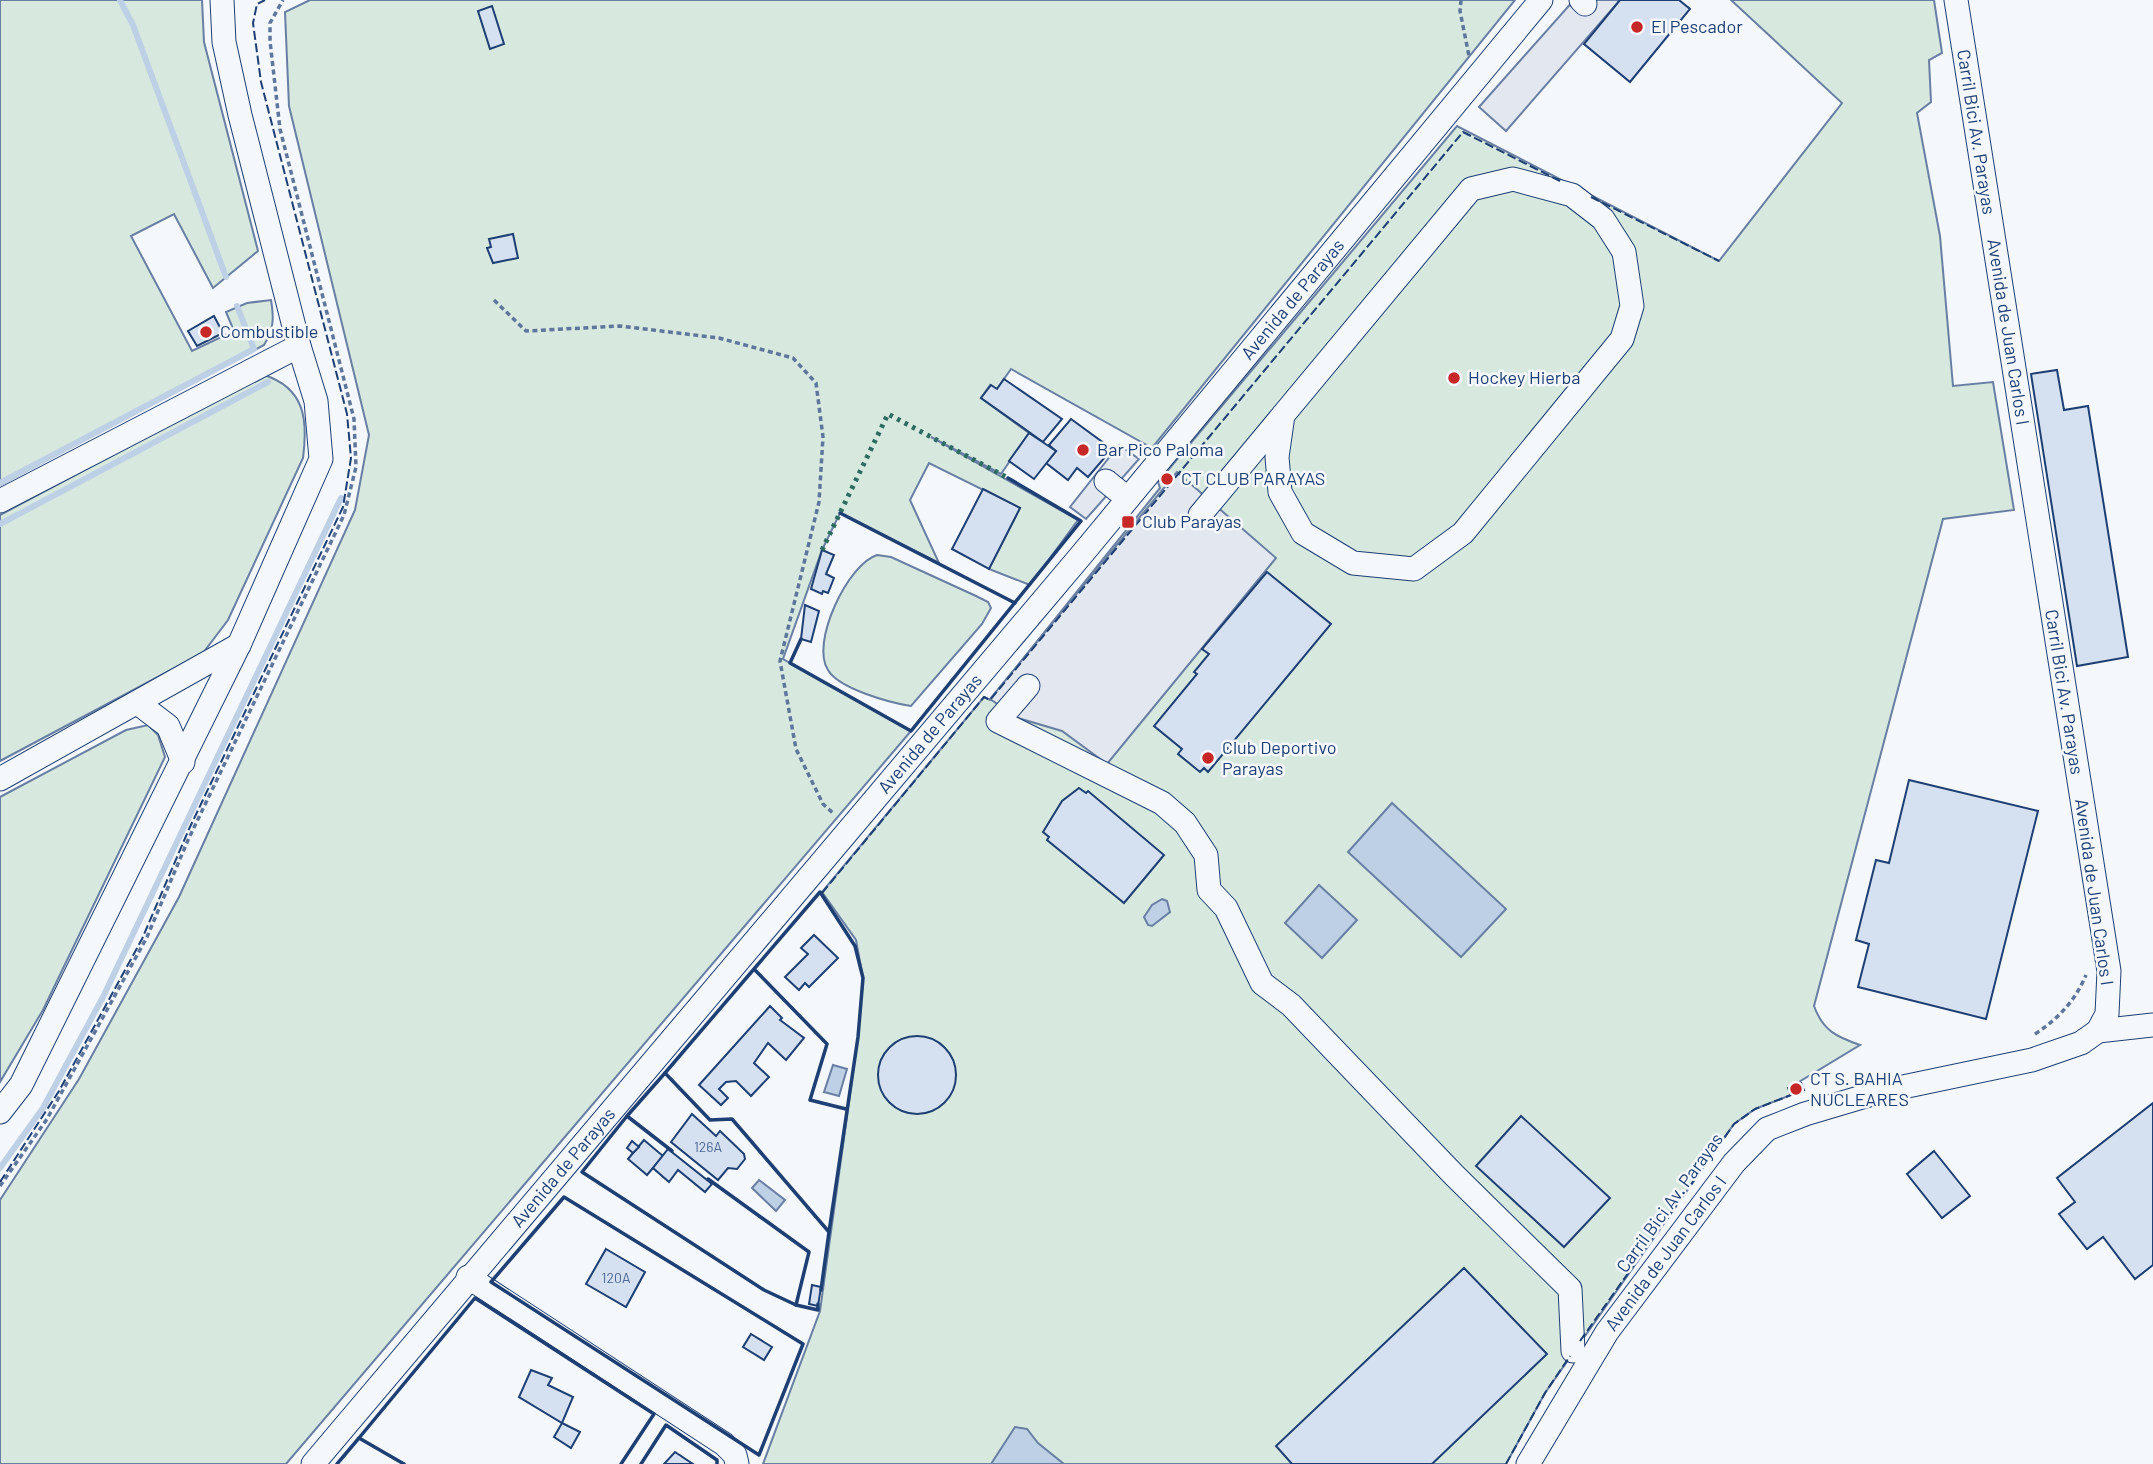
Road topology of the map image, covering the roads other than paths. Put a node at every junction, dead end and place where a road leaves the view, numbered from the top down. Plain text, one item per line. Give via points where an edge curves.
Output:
1 (222, 0) edge
2 (1541, 0) edge
3 (1956, 0) edge
4 (299, 346) junction
5 (1283, 415) junction
6 (1106, 481) dead end
7 (1127, 498) junction
8 (0, 501) edge
9 (1200, 515) dead end
10 (239, 645) junction
11 (1028, 686) dead end
12 (139, 704) junction
13 (183, 762) junction
14 (0, 779) edge
15 (2153, 1025) edge
16 (2098, 1031) junction
17 (0, 1112) edge
18 (468, 1277) junction
19 (1573, 1351) dead end
20 (313, 1464) edge
21 (737, 1464) edge
22 (1528, 1464) edge

1 - 4 street via 224,42 240,115
2 - 7 street, Avenida de Parayas
3 - 16 street, Avenida de Juan Carlos I via 2109,971 2108,1014
4 - 8 street
4 - 10 street via 316,401 321,459
5 - 5 street via 1471,189 1513,179 1572,195 1603,219 1624,252 1632,306 1622,339 1462,533 1414,569 1353,563 1303,533 1280,492
5 - 9 street
6 - 7 street
7 - 18 street, Avenida de Parayas
10 - 12 street
10 - 13 street
11 - 19 street via 998,721 1161,803 1185,822 1206,855 1209,890 1226,908 1262,983 1291,1005 1570,1289
12 - 13 street via 168,726
12 - 14 street
13 - 17 street via 21,1085
15 - 16 street
16 - 22 street, Avenida de Juan Carlos I via 2081,1043 2032,1060 1879,1092 1767,1129 1734,1163 1607,1332
18 - 20 street, Avenida de Parayas
18 - 21 street via 724,1444

